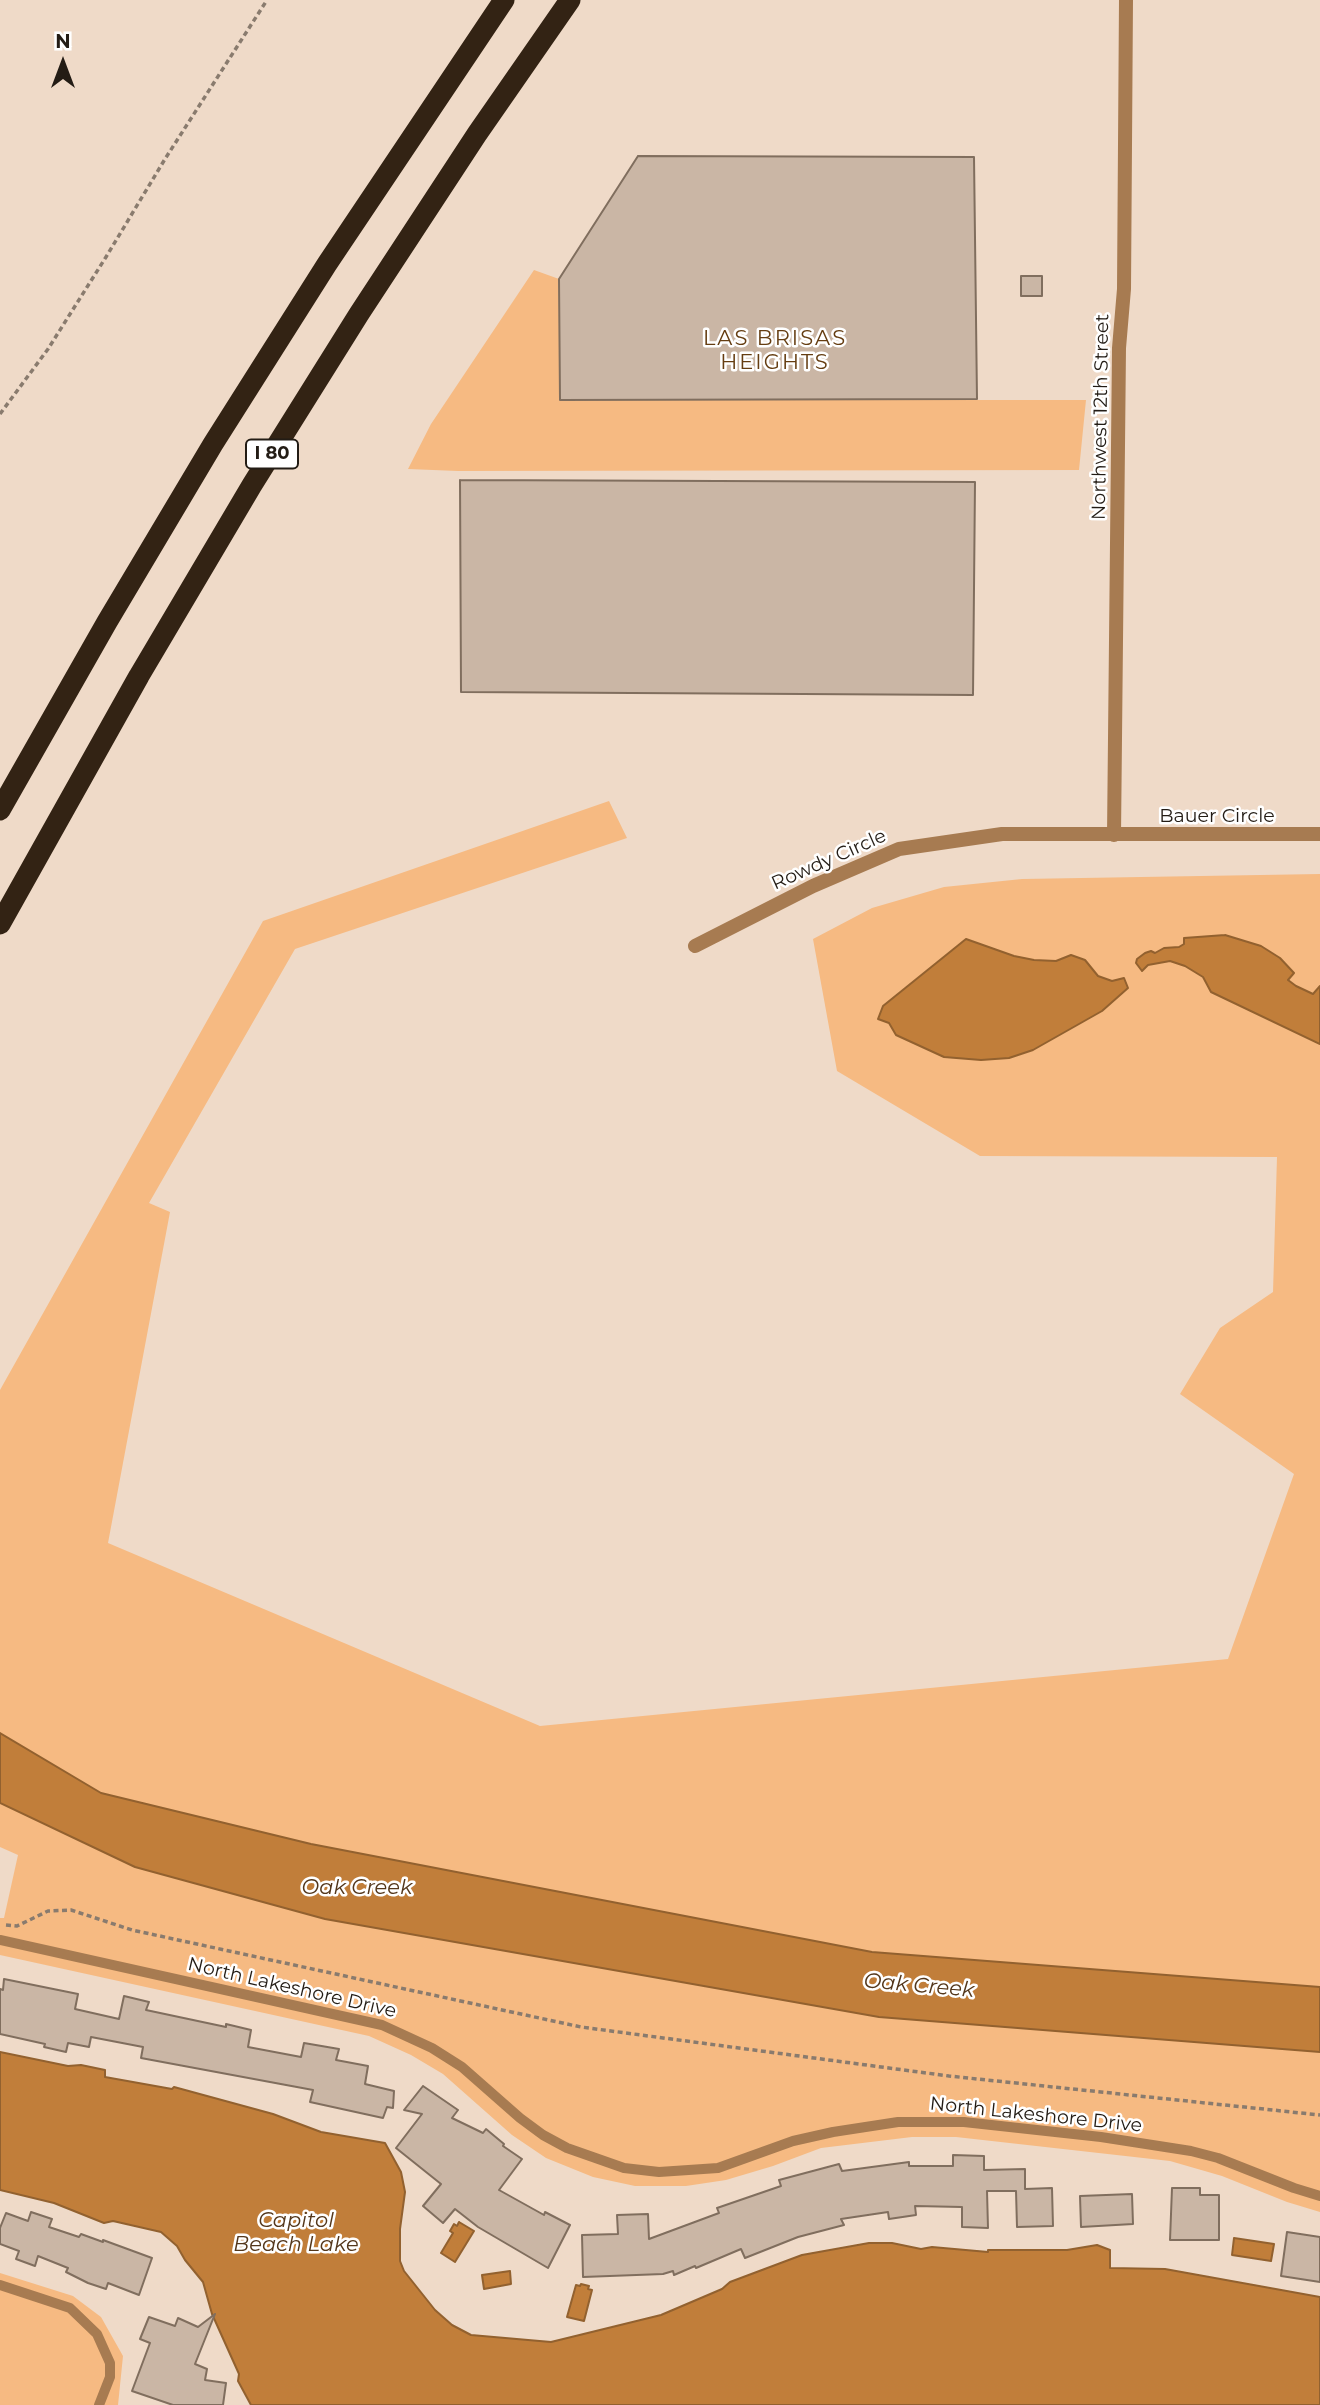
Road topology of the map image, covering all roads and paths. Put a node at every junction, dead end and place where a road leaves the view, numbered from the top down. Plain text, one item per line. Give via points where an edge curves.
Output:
1 (267, 0) edge
2 (504, 0) edge
3 (570, 0) edge
4 (1126, 0) edge
5 (0, 414) edge
6 (0, 810) edge
7 (1320, 834) edge
8 (1114, 835) junction
9 (0, 924) edge
10 (695, 946) dead end
11 (0, 1924) edge
12 (0, 1940) edge
13 (1320, 2115) edge
14 (1320, 2196) edge
15 (0, 2285) edge
16 (99, 2405) edge

1 - 5 path via 48,349
2 - 6 highway, I 80 via 213,444
3 - 9 highway, I 80 via 477,134 252,485
4 - 8 street, Northwest 12th Street
7 - 8 street, Bauer Circle
8 - 10 street, Rowdy Circle via 1002,834 899,849 813,886
11 - 13 path via 17,1926 48,1911 71,1910 132,1930 581,2027 948,2076
12 - 14 lane, North Lakeshore Drive via 382,2025 462,2067 543,2135 624,2168 659,2172 718,2168 833,2132 898,2122 964,2122 1191,2151
15 - 16 lane via 70,2308 97,2334 110,2363 110,2377

